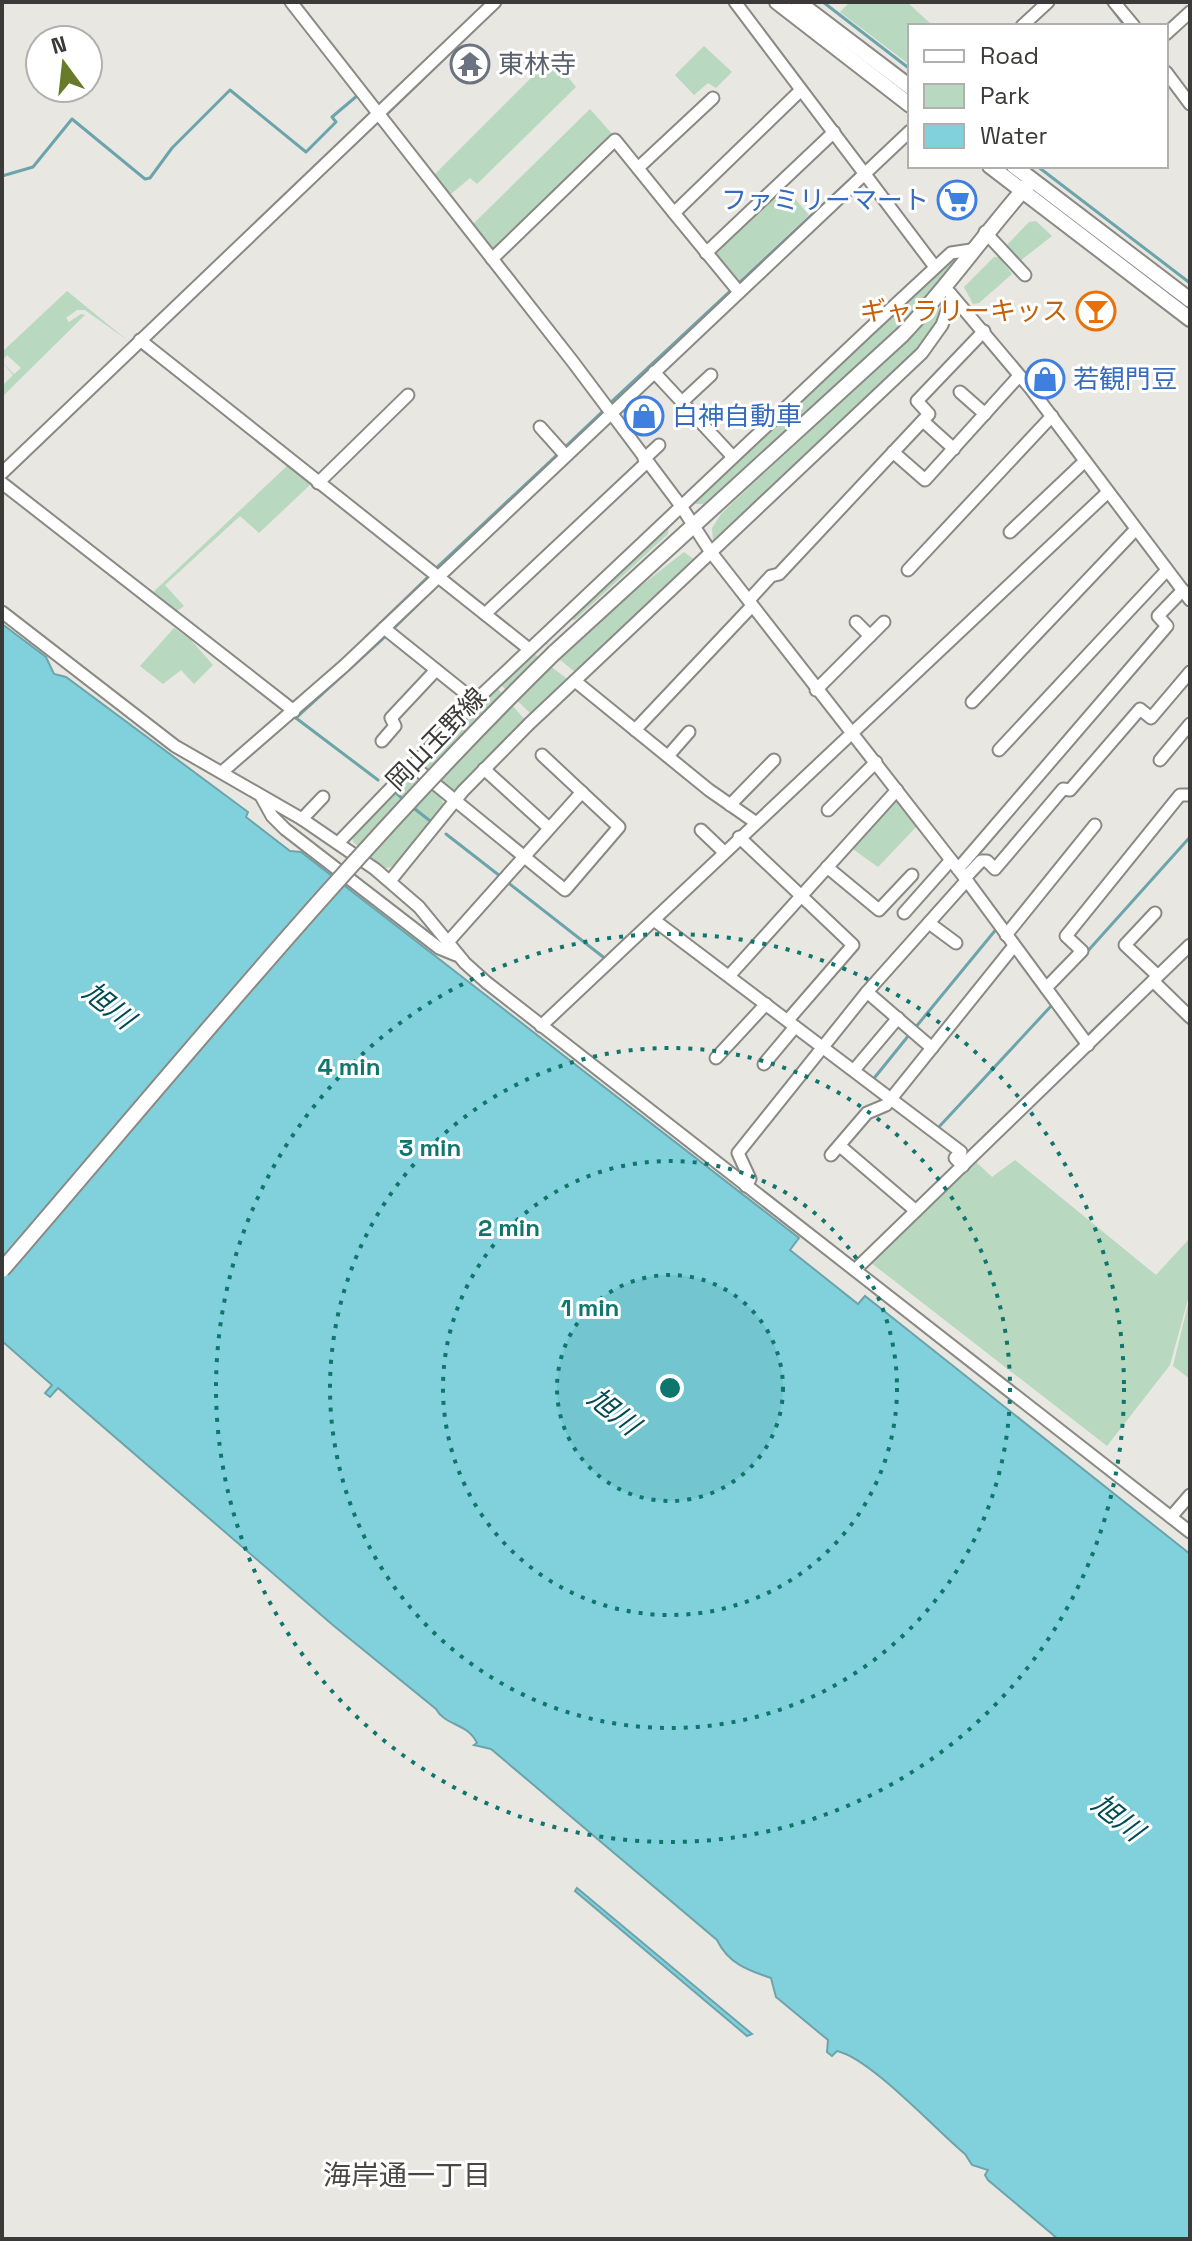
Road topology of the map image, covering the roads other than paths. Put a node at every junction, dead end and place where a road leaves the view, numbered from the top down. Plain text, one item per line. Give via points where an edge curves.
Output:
1 (291, 2) edge
2 (495, 2) edge
3 (735, 2) edge
4 (777, 2) edge
5 (798, 2) edge
6 (1048, 2) edge
7 (1119, 4) edge
8 (1190, 12) edge
9 (1024, 24) edge
10 (1133, 24) edge
11 (1168, 32) edge
12 (1168, 75) edge
13 (908, 85) edge
14 (800, 91) junction
15 (713, 98) dead end
16 (908, 103) edge
17 (1190, 104) edge
18 (381, 116) junction
19 (908, 133) edge
20 (832, 135) junction
21 (638, 168) junction
22 (994, 168) edge
23 (1015, 168) edge
24 (863, 175) junction
25 (1027, 185) junction
26 (674, 213) junction
27 (985, 232) junction
28 (971, 250) junction
29 (706, 253) junction
30 (492, 259) junction
31 (935, 267) junction
32 (1025, 275) dead end
33 (736, 289) junction
34 (950, 291) junction
35 (1190, 300) edge
36 (967, 314) junction
37 (945, 318) junction
38 (1190, 319) edge
39 (984, 331) junction
40 (142, 342) junction
41 (656, 375) junction
42 (711, 375) dead end
43 (1019, 376) junction
44 (960, 392) dead end
45 (408, 395) dead end
46 (682, 402) junction
47 (608, 409) junction
48 (985, 414) junction
49 (1048, 420) junction
50 (923, 421) junction
51 (540, 427) dead end
52 (659, 445) dead end
53 (954, 449) junction
54 (563, 452) junction
55 (893, 452) junction
56 (733, 457) junction
57 (645, 461) junction
58 (1082, 464) junction
59 (2, 473) edge
60 (2, 483) edge
61 (318, 483) junction
62 (1108, 492) junction
63 (681, 506) junction
64 (696, 527) junction
65 (1136, 529) junction
66 (1010, 532) dead end
67 (710, 551) junction
68 (908, 570) dead end
69 (1167, 570) junction
70 (437, 576) junction
71 (1186, 595) edge
72 (750, 603) junction
73 (2, 612) edge
74 (485, 614) junction
75 (856, 622) dead end
76 (884, 622) dead end
77 (388, 631) junction
78 (870, 636) junction
79 (529, 649) junction
80 (436, 670) junction
81 (1190, 672) edge
82 (575, 681) junction
83 (816, 690) junction
84 (475, 701) junction
85 (972, 702) dead end
86 (292, 713) junction
87 (1190, 724) edge
88 (635, 730) junction
89 (689, 732) dead end
90 (853, 732) junction
91 (382, 741) dead end
92 (999, 750) dead end
93 (542, 755) dead end
94 (668, 756) junction
95 (774, 760) dead end
96 (1160, 760) dead end
97 (874, 765) junction
98 (413, 766) junction
99 (484, 769) junction
100 (222, 772) junction
101 (895, 791) junction
102 (582, 792) junction
103 (261, 795) junction
104 (1190, 795) edge
105 (323, 797) dead end
106 (455, 802) junction
107 (730, 805) junction
108 (828, 810) dead end
109 (302, 819) junction
110 (755, 822) junction
111 (1095, 825) dead end
112 (549, 828) junction
113 (701, 830) dead end
114 (741, 839) junction
115 (338, 843) junction
116 (724, 852) junction
117 (523, 856) junction
118 (827, 867) junction
119 (958, 872) junction
120 (912, 875) dead end
121 (390, 881) junction
122 (799, 897) junction
123 (904, 913) dead end
124 (1155, 913) dead end
125 (656, 921) junction
126 (929, 923) junction
127 (1006, 935) junction
128 (448, 942) junction
129 (956, 943) dead end
130 (1190, 945) edge
131 (1014, 946) junction
132 (459, 956) junction
133 (729, 976) junction
134 (1152, 982) junction
135 (1046, 988) junction
136 (867, 992) junction
137 (763, 1007) junction
138 (1190, 1017) edge
139 (898, 1018) junction
140 (541, 1026) junction
141 (792, 1027) junction
142 (1085, 1042) junction
143 (932, 1048) junction
144 (822, 1050) junction
145 (716, 1058) dead end
146 (764, 1064) dead end
147 (854, 1070) junction
148 (889, 1101) junction
149 (960, 1158) junction
150 (746, 1186) junction
151 (916, 1211) junction
152 (2, 1270) edge
153 (855, 1270) junction
154 (1190, 1495) edge
155 (1171, 1517) junction
156 (1190, 1532) edge

1 - 18 street
2 - 18 street
3 - 14 street
4 - 16 main road
5 - 13 main road
6 - 9 street
7 - 10 street
8 - 11 street
12 - 17 street
14 - 20 street
14 - 26 street
15 - 21 street
18 - 30 street
18 - 40 street
19 - 24 street
20 - 24 street
20 - 29 street
21 - 26 street
21 - 30 street via 615,140
22 - 25 main road
23 - 25 main road
24 - 31 street
24 - 33 street
25 - 27 main road, 岡山玉野線
25 - 35 main road
25 - 38 main road
26 - 29 street
27 - 28 main road, 岡山玉野線
27 - 32 street
28 - 31 street via 954,251
28 - 34 main road, 岡山玉野線
29 - 33 street
30 - 47 street
31 - 56 street
33 - 41 street
34 - 36 street
34 - 37 street
34 - 64 main road, 岡山玉野線
36 - 37 street
36 - 39 street
37 - 67 street via 922,353
39 - 43 street
39 - 50 street via 917,401 929,414
40 - 59 street
40 - 61 street
41 - 46 street
41 - 47 street
42 - 46 street
43 - 48 street
43 - 49 street
44 - 48 street
45 - 61 street
46 - 56 street
47 - 54 street
47 - 57 street
48 - 53 street
49 - 58 street
49 - 68 street
50 - 53 street
50 - 55 street
51 - 54 street
52 - 57 street
53 - 55 street via 925,480
54 - 70 street
55 - 72 street
56 - 63 street
57 - 63 street
57 - 74 street
58 - 62 street
58 - 66 street
60 - 86 street
61 - 70 street
62 - 65 street
62 - 90 street
63 - 64 street
63 - 79 street
64 - 67 street
64 - 152 main road, 岡山玉野線, bridge via 554,653 448,759
65 - 69 street
65 - 85 street
67 - 72 street
67 - 82 street
69 - 71 street
69 - 92 street
70 - 74 street
70 - 77 street
71 - 119 street via 1158,616 1167,626
72 - 83 street
72 - 88 street
73 - 100 street via 175,746
74 - 79 street
75 - 78 street
76 - 78 street
77 - 80 street
77 - 86 street
78 - 83 street
79 - 84 street
80 - 84 street
80 - 91 street via 391,718 395,726
81 - 119 street via 1151,718 1140,709 995,869 981,861
82 - 88 street
82 - 99 street
83 - 90 street
84 - 98 street
86 - 100 street
87 - 96 street
88 - 94 street
89 - 94 street
90 - 97 street
90 - 110 street
93 - 102 street
94 - 107 street
95 - 107 street
97 - 101 street
97 - 108 street
98 - 106 street
98 - 115 street
99 - 106 street
99 - 112 street
100 - 103 street
101 - 118 street
101 - 119 street
102 - 112 street
102 - 117 street via 619,827 565,890
103 - 109 street
103 - 132 street via 285,829 439,948
104 - 135 street via 1180,795 1066,936 1082,951
105 - 109 street
106 - 117 street
106 - 121 street
107 - 110 street
109 - 115 street
110 - 114 street
111 - 127 street
112 - 117 street
113 - 116 street
114 - 116 street
114 - 122 street
115 - 121 street
116 - 125 street
117 - 128 street
118 - 120 street via 879,910
118 - 122 street
119 - 123 street
119 - 126 street
119 - 127 street
121 - 128 street
122 - 133 street
122 - 141 street via 853,945
124 - 134 street via 1125,945
125 - 133 street
125 - 140 street
126 - 129 street
126 - 136 street
127 - 131 street
128 - 132 street
130 - 134 street
131 - 135 street
131 - 143 street
132 - 140 street
133 - 137 street
134 - 138 street
134 - 142 street
135 - 142 street
136 - 139 street
136 - 144 street
137 - 141 street
137 - 145 street
139 - 143 street
139 - 147 street
140 - 150 street
141 - 144 street
141 - 146 street
142 - 149 street
143 - 148 street
144 - 147 street
144 - 150 street via 738,1153 750,1179
147 - 148 street
148 - 149 street
148 - 151 street via 867,1113 836,1151
149 - 151 street
150 - 153 street
151 - 153 street
153 - 155 street
154 - 155 street
155 - 156 street

